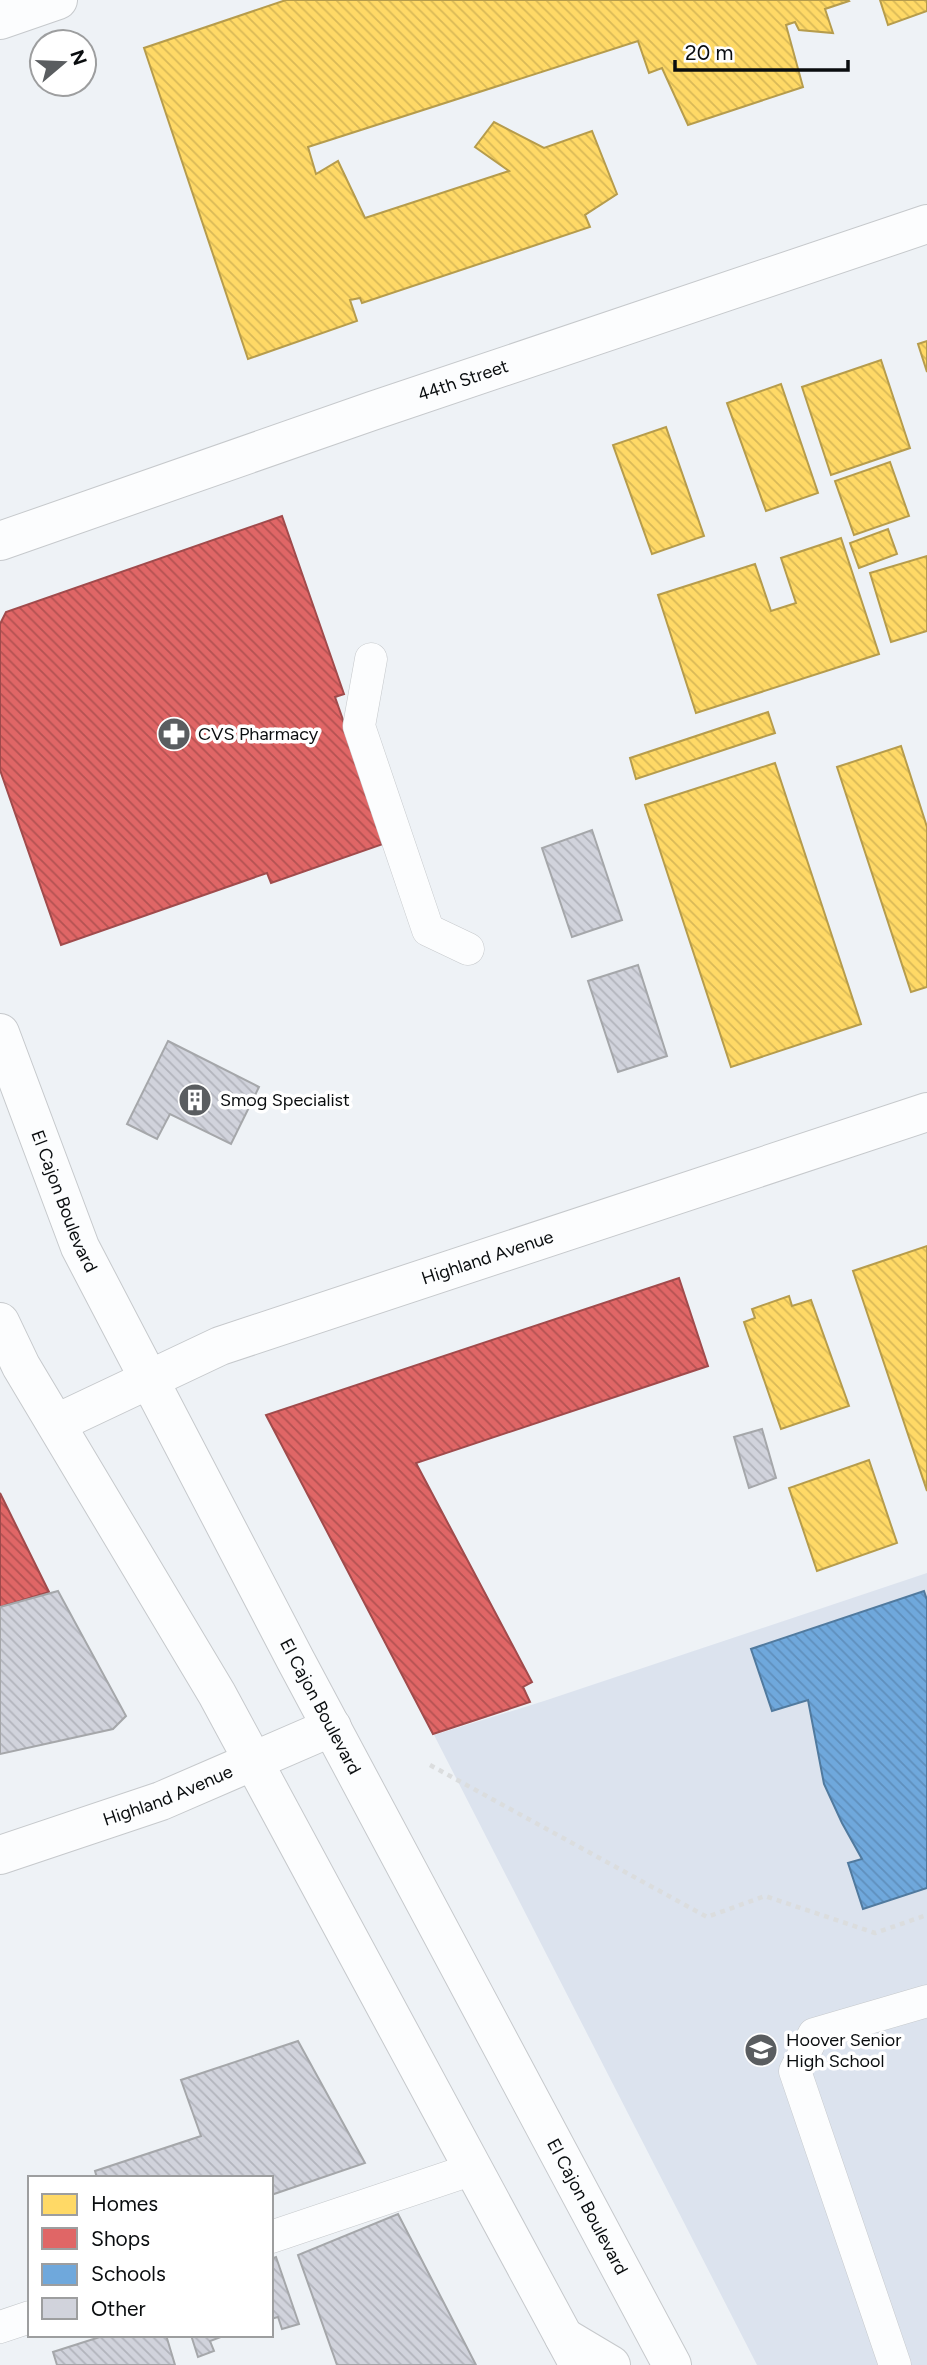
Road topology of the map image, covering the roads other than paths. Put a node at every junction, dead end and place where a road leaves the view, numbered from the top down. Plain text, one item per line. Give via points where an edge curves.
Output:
1 (58, 0) edge
2 (0, 20) edge
3 (927, 224) edge
4 (0, 541) edge
5 (371, 659) dead end
6 (468, 949) dead end
7 (0, 1032) edge
8 (8, 1065) edge
9 (927, 1112) edge
10 (0, 1322) edge
11 (11, 1370) edge
12 (148, 1378) junction
13 (57, 1423) junction
14 (332, 1727) junction
15 (255, 1761) junction
16 (0, 1855) edge
17 (927, 2001) edge
18 (473, 2169) junction
19 (273, 2236) edge
20 (28, 2318) edge
21 (0, 2327) edge
22 (572, 2351) edge
23 (611, 2365) edge
24 (672, 2365) edge
25 (895, 2365) edge

1 - 2 main road
3 - 4 main road, 44th Street
5 - 6 lane via 359,726 428,929
7 - 8 main road, El Cajon Boulevard
8 - 12 main road, El Cajon Boulevard via 80,1247
9 - 12 main road, Highland Avenue via 220,1346
10 - 11 main road
11 - 13 main road
12 - 13 main road, Highland Avenue
12 - 14 main road, El Cajon Boulevard
13 - 15 main road
14 - 15 main road, Highland Avenue
14 - 24 main road, El Cajon Boulevard
15 - 16 main road, Highland Avenue via 161,1801
15 - 18 main road
17 - 25 lane via 814,2034 795,2071
18 - 19 lane
18 - 22 main road
20 - 21 lane
22 - 23 main road

